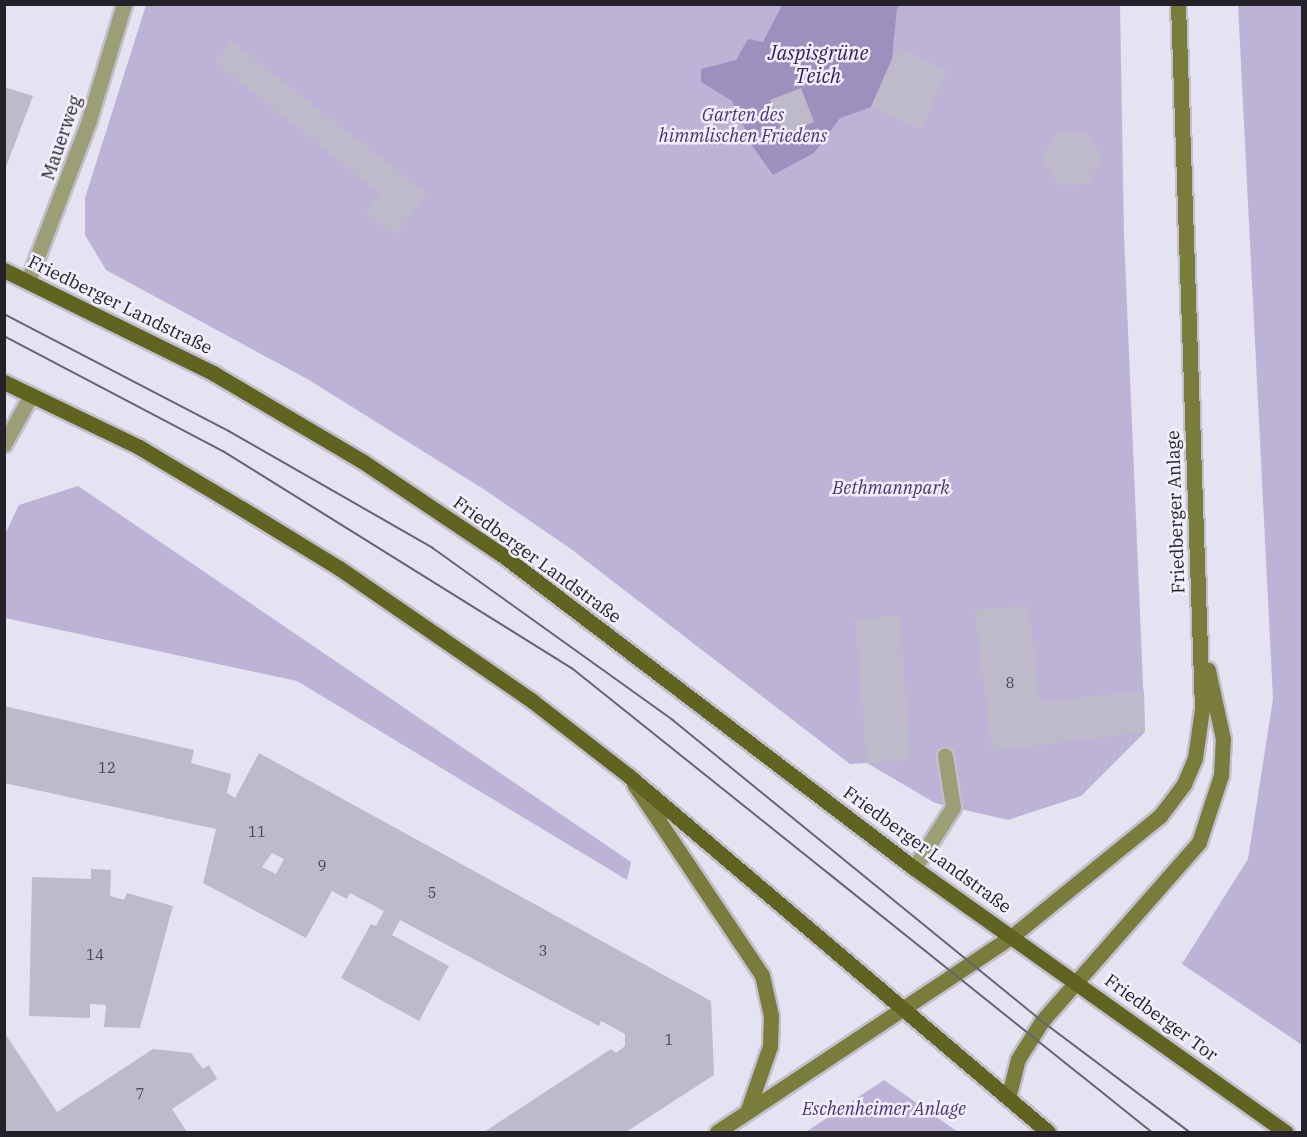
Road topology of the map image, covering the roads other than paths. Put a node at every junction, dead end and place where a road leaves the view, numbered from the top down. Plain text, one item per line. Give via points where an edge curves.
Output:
1 (124, 4) edge
2 (1178, 4) edge
3 (4, 270) edge
4 (28, 281) junction
5 (4, 382) edge
6 (31, 395) junction
7 (4, 444) edge
8 (1200, 631) junction
9 (945, 756) dead end
10 (629, 776) junction
11 (914, 868) junction
12 (1011, 937) junction
13 (1073, 979) junction
14 (903, 1009) junction
15 (1008, 1098) junction
16 (747, 1112) junction
17 (717, 1132) edge
18 (1048, 1132) edge
19 (1286, 1132) edge

1 - 4 street, Mauerweg via 89,120
2 - 8 main road, Friedberger Anlage
3 - 4 main road, Friedberger Landstraße
4 - 11 main road, Friedberger Landstraße via 213,373 362,461 501,554
5 - 6 main road
6 - 7 street
6 - 10 main road via 139,447 339,568 522,693
8 - 12 main road, Friedberger Anlage via 1200,735 1184,784 1160,816
8 - 13 main road via 1223,739 1213,811 1180,868
9 - 11 street via 953,807
10 - 14 main road
10 - 16 main road via 762,975 771,1016 770,1046
11 - 12 main road, Friedberger Landstraße
12 - 13 main road, Friedberger Tor
12 - 14 main road
13 - 15 main road via 1018,1059
13 - 19 main road, Friedberger Tor
14 - 15 main road
14 - 16 main road
15 - 18 main road
16 - 17 main road

